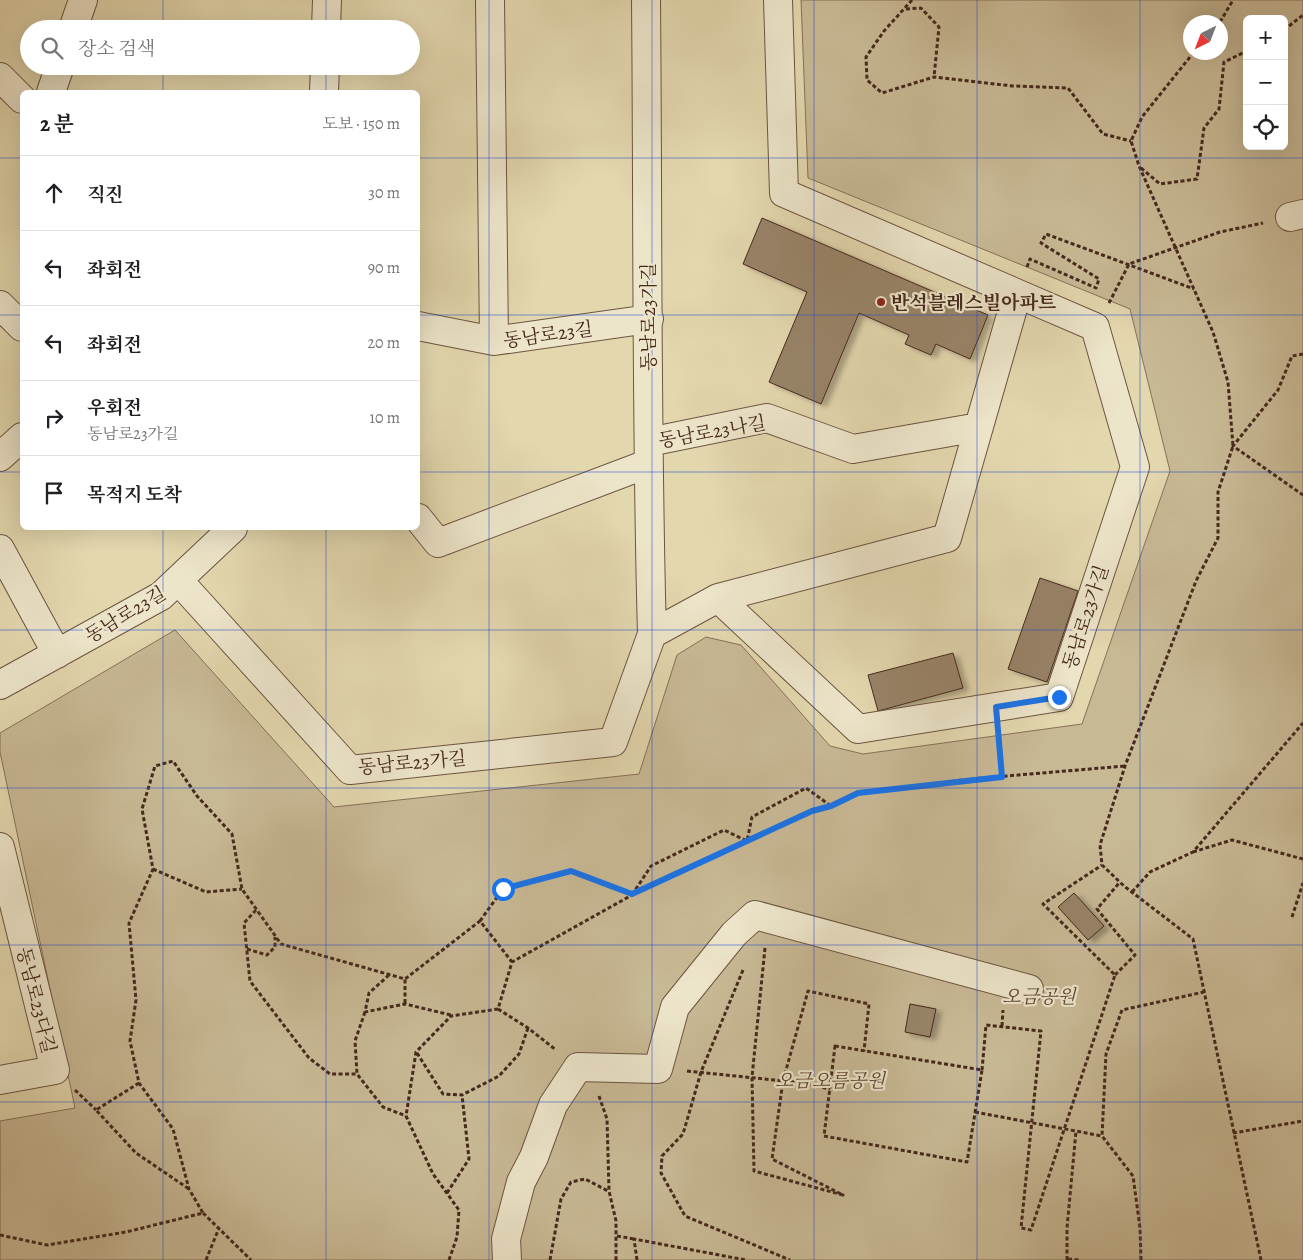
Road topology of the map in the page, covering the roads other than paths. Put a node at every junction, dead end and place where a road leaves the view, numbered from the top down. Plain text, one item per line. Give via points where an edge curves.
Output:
1 (83, 0) edge
2 (327, 0) edge
3 (490, 0) edge
4 (646, 0) edge
5 (778, 0) edge
6 (76, 20) edge
7 (326, 20) edge
8 (57, 75) edge
9 (325, 75) edge
10 (0, 78) edge
11 (52, 90) edge
12 (324, 90) edge
13 (20, 97) edge
14 (1021, 283) junction
15 (0, 305) edge
16 (649, 319) junction
17 (20, 325) edge
18 (420, 326) edge
19 (494, 341) junction
20 (979, 427) junction
21 (20, 439) edge
22 (648, 453) junction
23 (0, 457) edge
24 (420, 520) edge
25 (231, 530) edge
26 (0, 550) edge
27 (178, 580) junction
28 (718, 598) junction
29 (652, 634) junction
30 (57, 654) junction
31 (0, 686) edge
32 (0, 847) edge
33 (1029, 988) dead end
34 (0, 1080) edge
35 (507, 1260) edge

1 - 6 street
2 - 7 street
3 - 19 street
4 - 16 street, 동남로23가길
5 - 14 street, 동남로23가길 via 784,194
8 - 11 street
9 - 12 street
10 - 13 street
14 - 20 street
14 - 28 street, 동남로23가길 via 1095,327 1135,467 1059,697 858,729
15 - 17 street
16 - 19 street, 동남로23길
16 - 22 street, 동남로23가길
18 - 19 street, 동남로23길
20 - 22 street, 동남로23나길 via 853,449 768,418
20 - 28 street via 947,538
21 - 23 street
22 - 24 street, 동남로23나길 via 438,543
22 - 29 street, 동남로23가길
25 - 27 street, 동남로23길
26 - 30 street
27 - 29 street, 동남로23가길 via 350,770 613,742
27 - 30 street, 동남로23길 via 160,596
28 - 29 street
30 - 31 street, 동남로23길
32 - 34 street, 동남로23다길 via 54,1070
33 - 35 street via 755,915 734,934 676,1007 658,1070 578,1067 553,1106 521,1182 506,1239

